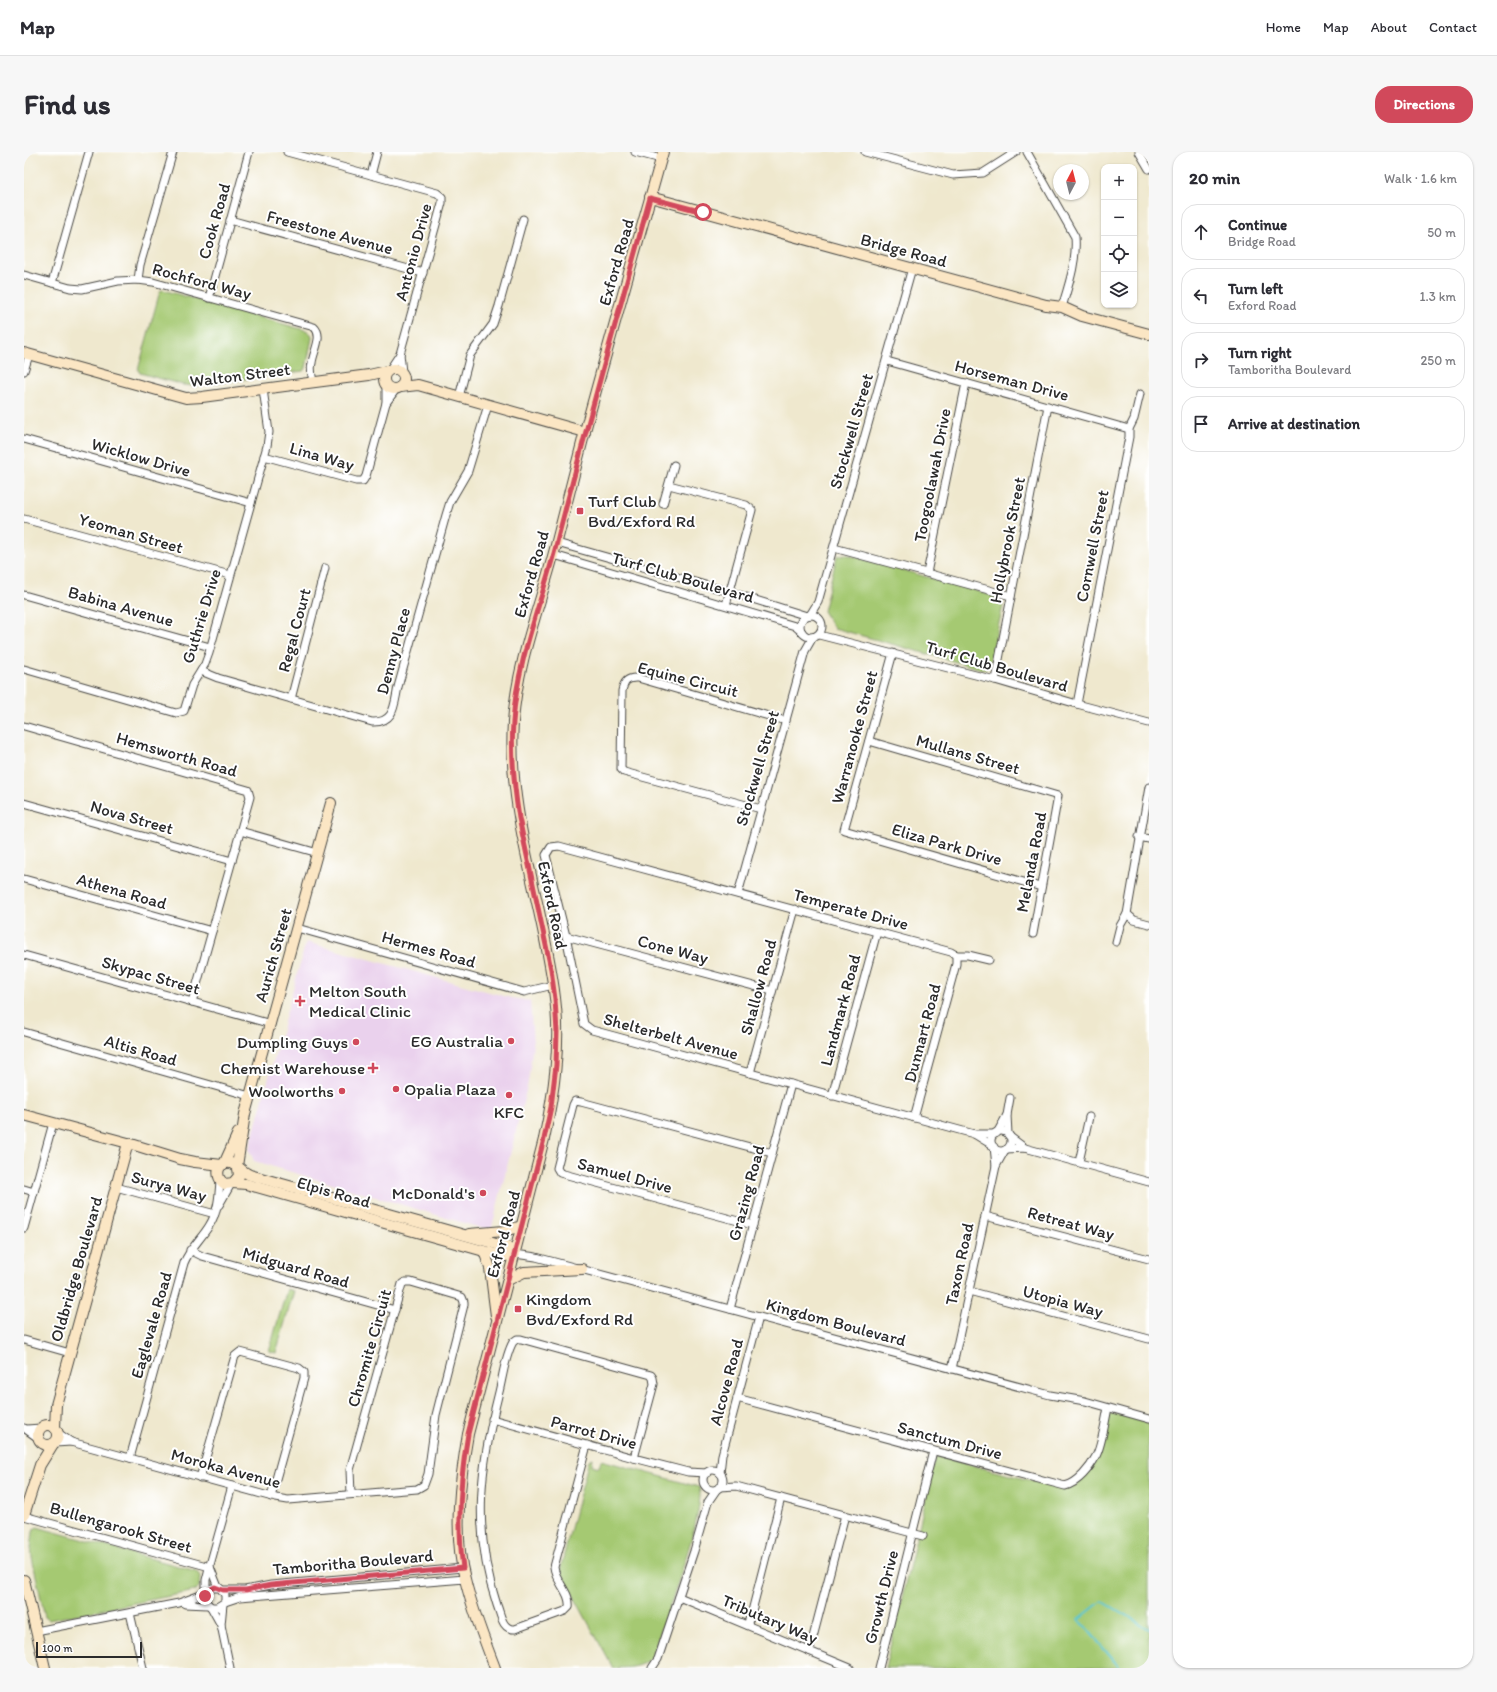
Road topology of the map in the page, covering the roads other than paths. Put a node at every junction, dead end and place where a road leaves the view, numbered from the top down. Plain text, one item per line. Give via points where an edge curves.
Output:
1 (89, 152) edge
2 (173, 152) edge
3 (249, 152) edge
4 (287, 152) edge
5 (377, 152) edge
6 (635, 152) edge
7 (865, 152) edge
8 (1016, 152) edge
9 (1027, 152) edge
10 (1139, 152) edge
11 (662, 156) edge
12 (1149, 169) edge
13 (371, 175) junction
14 (650, 198) junction
15 (523, 219) dead end
16 (230, 220) junction
17 (912, 268) junction
18 (423, 273) junction
19 (24, 275) edge
20 (138, 280) junction
21 (52, 283) junction
22 (209, 298) junction
23 (1062, 307) junction
24 (1149, 334) edge
25 (26, 354) edge
26 (400, 354) junction
27 (887, 362) junction
28 (388, 370) junction
29 (24, 371) edge
30 (402, 374) junction
31 (369, 375) junction
32 (313, 382) junction
33 (966, 383) junction
34 (385, 384) junction
35 (418, 385) junction
36 (399, 387) junction
37 (263, 389) junction
38 (1140, 394) dead end
39 (459, 397) junction
40 (386, 403) junction
41 (488, 405) junction
42 (1048, 406) junction
43 (1129, 429) junction
44 (585, 432) junction
45 (24, 439) edge
46 (264, 456) junction
47 (674, 465) dead end
48 (669, 485) junction
49 (251, 503) junction
50 (663, 504) dead end
51 (24, 519) edge
52 (557, 543) junction
53 (834, 548) junction
54 (554, 555) junction
55 (325, 568) dead end
56 (927, 574) junction
57 (230, 576) junction
58 (730, 592) junction
59 (24, 595) edge
60 (1011, 596) junction
61 (818, 602) junction
62 (726, 605) junction
63 (808, 616) junction
64 (821, 623) junction
65 (803, 633) junction
66 (816, 636) junction
67 (836, 638) junction
68 (210, 647) junction
69 (805, 650) junction
70 (893, 652) junction
71 (24, 669) edge
72 (201, 671) junction
73 (995, 680) junction
74 (291, 699) junction
75 (1077, 704) junction
76 (786, 721) junction
77 (1149, 723) edge
78 (24, 726) edge
79 (869, 741) junction
80 (1149, 787) edge
81 (1058, 796) joint
82 (24, 803) edge
83 (331, 804) dead end
84 (761, 809) junction
85 (844, 830) joint
86 (240, 831) junction
87 (1140, 837) junction
88 (1149, 839) edge
89 (318, 853) junction
90 (232, 861) junction
91 (24, 879) edge
92 (1041, 887) junction
93 (738, 894) junction
94 (795, 909) junction
95 (1127, 914) junction
96 (1149, 924) edge
97 (297, 928) junction
98 (212, 931) junction
99 (877, 932) junction
100 (1032, 934) dead end
101 (566, 936) junction
102 (1116, 942) dead end
103 (24, 955) edge
104 (956, 955) junction
105 (989, 960) dead end
106 (553, 985) junction
107 (772, 991) junction
108 (192, 1002) junction
109 (271, 1024) junction
110 (24, 1032) edge
111 (750, 1073) junction
112 (791, 1084) junction
113 (250, 1096) junction
114 (832, 1096) junction
115 (1010, 1098) dead end
116 (245, 1114) junction
117 (24, 1115) edge
118 (1007, 1115) junction
119 (1089, 1117) dead end
120 (914, 1118) junction
121 (53, 1123) junction
122 (996, 1133) junction
123 (974, 1134) junction
124 (1009, 1135) junction
125 (128, 1143) junction
126 (993, 1146) junction
127 (1025, 1148) junction
128 (1006, 1149) junction
129 (772, 1153) junction
130 (195, 1162) junction
131 (1079, 1162) junction
132 (223, 1164) junction
133 (996, 1166) junction
134 (237, 1167) junction
135 (219, 1179) junction
136 (1149, 1182) edge
137 (232, 1184) junction
138 (116, 1187) junction
139 (24, 1189) edge
140 (34, 1192) junction
141 (217, 1207) junction
142 (215, 1214) junction
143 (985, 1216) junction
144 (753, 1225) junction
145 (522, 1226) junction
146 (24, 1228) edge
147 (461, 1235) junction
148 (190, 1250) junction
149 (484, 1251) junction
150 (515, 1254) junction
151 (1149, 1259) edge
152 (582, 1269) junction
153 (508, 1280) junction
154 (969, 1291) junction
155 (395, 1310) junction
156 (730, 1310) junction
157 (759, 1317) junction
158 (497, 1322) junction
159 (1149, 1339) edge
160 (24, 1340) edge
161 (70, 1353) junction
162 (952, 1368) junction
163 (737, 1398) junction
164 (56, 1404) junction
165 (1108, 1408) junction
166 (492, 1419) junction
167 (1149, 1419) edge
168 (25, 1429) edge
169 (40, 1434) junction
170 (55, 1437) junction
171 (587, 1446) junction
172 (933, 1451) junction
173 (722, 1454) junction
174 (130, 1458) junction
175 (634, 1458) junction
176 (40, 1465) junction
177 (688, 1472) junction
178 (709, 1472) junction
179 (721, 1475) junction
180 (200, 1478) junction
181 (424, 1485) joint
182 (705, 1485) junction
183 (232, 1486) junction
184 (736, 1486) junction
185 (718, 1488) junction
186 (351, 1494) junction
187 (271, 1497) junction
188 (781, 1498) junction
189 (708, 1502) junction
190 (845, 1515) junction
191 (24, 1516) edge
192 (912, 1533) junction
193 (923, 1536) dead end
194 (210, 1567) junction
195 (463, 1568) junction
196 (465, 1579) junction
197 (24, 1580) edge
198 (220, 1589) junction
199 (206, 1593) junction
200 (679, 1597) junction
201 (179, 1603) junction
202 (224, 1603) junction
203 (27, 1606) edge
204 (210, 1606) junction
205 (130, 1613) junction
206 (221, 1624) junction
207 (747, 1625) junction
208 (36, 1632) junction
209 (808, 1651) junction
210 (654, 1667) edge
211 (45, 1668) edge
212 (143, 1668) edge
213 (230, 1668) edge
214 (495, 1668) edge
215 (850, 1668) edge
216 (879, 1668) edge

1 - 21 street
2 - 20 street via 140,265
3 - 16 street, Cook Road
4 - 13 street, Antonio Drive
5 - 13 street
6 - 11 street
7 - 8 street via 938,172 960,175 983,173
9 - 23 street via 1075,237 1074,263
10 - 12 street
11 - 14 street, Exford Road
13 - 18 street, Antonio Drive via 436,193 442,198
14 - 17 street, Bridge Road
14 - 44 street, Exford Road
15 - 39 street via 493,324 470,355
16 - 18 street, Freestone Avenue
16 - 22 street, Cook Road
17 - 23 street, Bridge Road via 1046,305
17 - 27 street, Stockwell Street
18 - 26 street, Antonio Drive
19 - 21 street, Rochford Way
20 - 21 street, Rochford Way via 115,281 82,289
20 - 22 street, Rochford Way
22 - 32 street, Rochford Way via 318,330 319,336 312,363
23 - 24 street, Bridge Road via 1082,316
25 - 29 street
25 - 37 street, Walton Street via 186,398
26 - 28 street, Antonio Drive
26 - 30 street, Antonio Drive
27 - 33 street, Horseman Drive
27 - 53 street, Stockwell Street
28 - 30 street via 396,369
28 - 31 street, Walton Street
28 - 34 street via 384,376
30 - 35 street
30 - 36 street via 404,381
31 - 32 street, Walton Street
31 - 34 street
32 - 37 street, Walton Street
33 - 42 street, Horseman Drive
33 - 56 street, Toogoolawah Drive
34 - 36 street via 391,389
34 - 40 street, Lina Way
35 - 36 street
35 - 39 street
36 - 40 street, Lina Way
37 - 46 street, Guthrie Drive via 269,432
38 - 43 street, Cornwell Street
39 - 41 street
40 - 46 street, Lina Way via 363,481
41 - 44 street
41 - 74 street, Denny Place via 468,471 450,502 392,715 384,721 372,722
42 - 43 street, Horseman Drive
42 - 60 street, Hollybrook Street
43 - 75 street, Cornwell Street
44 - 52 street, Exford Road
45 - 49 street, Wicklow Drive
46 - 49 street, Guthrie Drive
47 - 48 street
48 - 50 street
48 - 58 street via 746,504 752,510
49 - 57 street, Guthrie Drive
51 - 57 street, Yeoman Street
52 - 54 street, Exford Road
52 - 58 street, Turf Club Boulevard
53 - 56 street
53 - 61 street, Stockwell Street
54 - 62 street, Turf Club Boulevard
54 - 106 street, Exford Road via 532,625 524,661 516,698 513,744 514,790
55 - 74 street, Regal Court
56 - 60 street
57 - 68 street, Guthrie Drive
58 - 62 street
58 - 63 street, Turf Club Boulevard
59 - 68 street, Babina Avenue
60 - 73 street, Hollybrook Street
61 - 63 street, Stockwell Street
61 - 64 street, Stockwell Street
62 - 65 street, Turf Club Boulevard via 795,626
63 - 64 street via 816,616
63 - 65 street via 801,621
64 - 66 street
64 - 67 street, Turf Club Boulevard
65 - 66 street
65 - 69 street, Stockwell Street
66 - 67 street, Turf Club Boulevard
66 - 69 street, Stockwell Street
67 - 70 street, Turf Club Boulevard
68 - 72 street, Guthrie Drive
69 - 76 street, Stockwell Street
70 - 73 street, Turf Club Boulevard
70 - 79 street, Warranooke Street
71 - 72 street, Guthrie Drive via 176,713 184,711 192,685
72 - 74 street, Denny Place
73 - 75 street, Turf Club Boulevard
75 - 77 street, Turf Club Boulevard
76 - 84 street, Stockwell Street
76 - 84 street, Equine Circuit via 638,678 627,679 624,684 621,769 624,772
78 - 86 street, Hemsworth Road via 244,788 248,790 250,797
79 - 81 street, Mullans Street
79 - 85 street, Warranooke Street
80 - 87 street
81 - 92 street, Melanda Road
82 - 90 street, Nova Street
83 - 89 street, Aurich Street
84 - 93 street, Stockwell Street
85 - 92 street, Eliza Park Drive
86 - 89 street
86 - 90 street, Hemsworth Road
87 - 88 street
87 - 95 street
89 - 97 street, Aurich Street
90 - 98 street, Hemsworth Road
91 - 98 street, Athena Road
92 - 100 street, Melanda Road
93 - 94 street, Temperate Drive
93 - 101 street, Shelterbelt Avenue via 559,846 551,847 546,855
94 - 99 street, Temperate Drive
94 - 107 street, Shallow Road
95 - 96 street via 1134,920
95 - 102 street via 1120,926
97 - 106 street, Hermes Road via 524,992
97 - 109 street, Aurich Street
98 - 108 street, Hemsworth Road
99 - 104 street, Temperate Drive
99 - 114 street, Landmark Road
101 - 107 street, Cone Way
101 - 111 street, Shelterbelt Avenue via 584,1024 592,1030
103 - 108 street, Skypac Street
104 - 105 street, Temperate Drive
104 - 120 street, Dunnart Road via 956,964
106 - 145 street, Exford Road via 557,1032 551,1107
107 - 111 street, Shallow Road
108 - 109 street, Skypac Street
109 - 113 street, Aurich Street
110 - 113 street, Altis Road
111 - 112 street, Shelterbelt Avenue
112 - 114 street, Shelterbelt Avenue
112 - 129 street, Grazing Road
113 - 116 street, Aurich Street
114 - 120 street, Shelterbelt Avenue
115 - 118 street
116 - 132 street, Aurich Street
116 - 134 street, Aurich Street
117 - 121 street
118 - 122 street
118 - 124 street
119 - 131 street
120 - 123 street, Shelterbelt Avenue
121 - 125 street
121 - 140 street
122 - 123 street, Shelterbelt Avenue
122 - 124 street
122 - 126 street via 992,1139
123 - 126 street, Shelterbelt Avenue
124 - 127 street
124 - 128 street via 1011,1142
125 - 130 street
125 - 138 street, Oldbridge Boulevard
126 - 128 street via 999,1150
126 - 133 street
127 - 128 street
127 - 131 street
128 - 133 street
129 - 144 street, Grazing Road
129 - 144 street, Samuel Drive via 575,1101 573,1105 557,1168 560,1173
130 - 132 street
130 - 135 street
131 - 136 street
132 - 134 street via 231,1163
132 - 135 street via 218,1172
133 - 143 street, Taxon Road
134 - 137 street via 239,1176
134 - 147 street, Elpis Road via 250,1175
135 - 137 street via 225,1184
135 - 141 street, Eaglevale Road
137 - 141 street, Eaglevale Road
137 - 149 street, Elpis Road via 246,1184
138 - 142 street, Surya Way
138 - 161 street, Oldbridge Boulevard
139 - 140 street
140 - 146 street
141 - 142 street, Eaglevale Road
142 - 148 street, Eaglevale Road
143 - 151 street, Retreat Way
143 - 154 street, Taxon Road
144 - 156 street, Grazing Road
145 - 147 street
145 - 150 street, Exford Road
147 - 150 street, Elpis Road via 507,1247
148 - 155 street, Midguard Road via 202,1256
148 - 174 street, Eaglevale Road via 182,1269
149 - 150 street, Elpis Road via 505,1256
149 - 158 street via 490,1268
150 - 152 street, Kingdom Boulevard
150 - 153 street, Exford Road
152 - 153 street via 524,1272
152 - 156 street, Kingdom Boulevard
153 - 158 street, Exford Road
154 - 159 street, Utopia Way
154 - 162 street, Taxon Road
155 - 181 street, Chromite Circuit via 401,1288 408,1281 458,1295 464,1302 435,1421 428,1474
155 - 186 street, Chromite Circuit via 350,1470
156 - 157 street, Kingdom Boulevard
157 - 162 street, Kingdom Boulevard
157 - 163 street, Alcove Road
158 - 195 street, Exford Road via 462,1467 459,1521
160 - 161 street
161 - 164 street, Oldbridge Boulevard
162 - 165 street, Kingdom Boulevard
163 - 172 street, Sanctum Drive
163 - 173 street, Alcove Road
164 - 169 street, Oldbridge Boulevard
164 - 170 street, Oldbridge Boulevard
165 - 167 street, Kingdom Boulevard
165 - 172 street, Sanctum Drive via 1097,1456 1070,1485 1065,1486
166 - 171 street, Parrot Drive
166 - 171 street via 483,1472 482,1526 493,1590 504,1625 508,1629 515,1629 569,1607 569,1600 554,1567
166 - 175 street via 511,1345 518,1339 647,1373 653,1378 654,1384
168 - 169 street
169 - 170 street via 46,1446
169 - 170 street via 50,1425
169 - 176 street, Oldbridge Boulevard
170 - 174 street, Moroka Avenue
170 - 176 street, Oldbridge Boulevard
171 - 175 street, Parrot Drive
172 - 192 street, Growth Drive
173 - 178 street, Alcove Road
173 - 179 street, Alcove Road
174 - 180 street, Moroka Avenue
175 - 177 street, Parrot Drive
176 - 191 street, Oldbridge Boulevard
177 - 178 street, Parrot Drive
177 - 182 street, Parrot Drive
178 - 179 street via 716,1471
178 - 182 street via 704,1478
179 - 184 street
179 - 185 street via 723,1482
180 - 183 street, Moroka Avenue
180 - 187 street via 235,1356 240,1352 244,1353 302,1370 304,1378
181 - 186 street, Moroka Avenue via 417,1489
182 - 185 street via 711,1489
182 - 189 street
183 - 187 street, Moroka Avenue
183 - 194 street
184 - 185 street
184 - 188 street
185 - 189 street
186 - 187 street, Moroka Avenue via 288,1500
188 - 190 street
188 - 207 street
189 - 200 street
190 - 192 street
190 - 209 street
191 - 194 street, Bullengarook Street
192 - 193 street
192 - 216 street, Growth Drive
194 - 198 street
194 - 199 street
195 - 196 street, Exford Road
195 - 198 street, Tamboritha Boulevard via 271,1585 246,1590
196 - 202 street, Tamboritha Boulevard via 240,1597
196 - 214 street, Exford Road
197 - 203 street
198 - 199 street, Tamboritha Boulevard via 212,1588
198 - 202 street via 225,1595
199 - 201 street, Tamboritha Boulevard
199 - 204 street via 205,1600
200 - 207 street, Tributary Way
200 - 210 street
201 - 204 street, Tamboritha Boulevard
201 - 205 street, Tamboritha Boulevard
202 - 204 street, Tamboritha Boulevard via 217,1607
202 - 206 street
203 - 208 street
204 - 206 street
205 - 208 street, Tamboritha Boulevard
205 - 212 street
206 - 213 street
207 - 209 street, Tributary Way
208 - 211 street
209 - 215 street, Tributary Way

